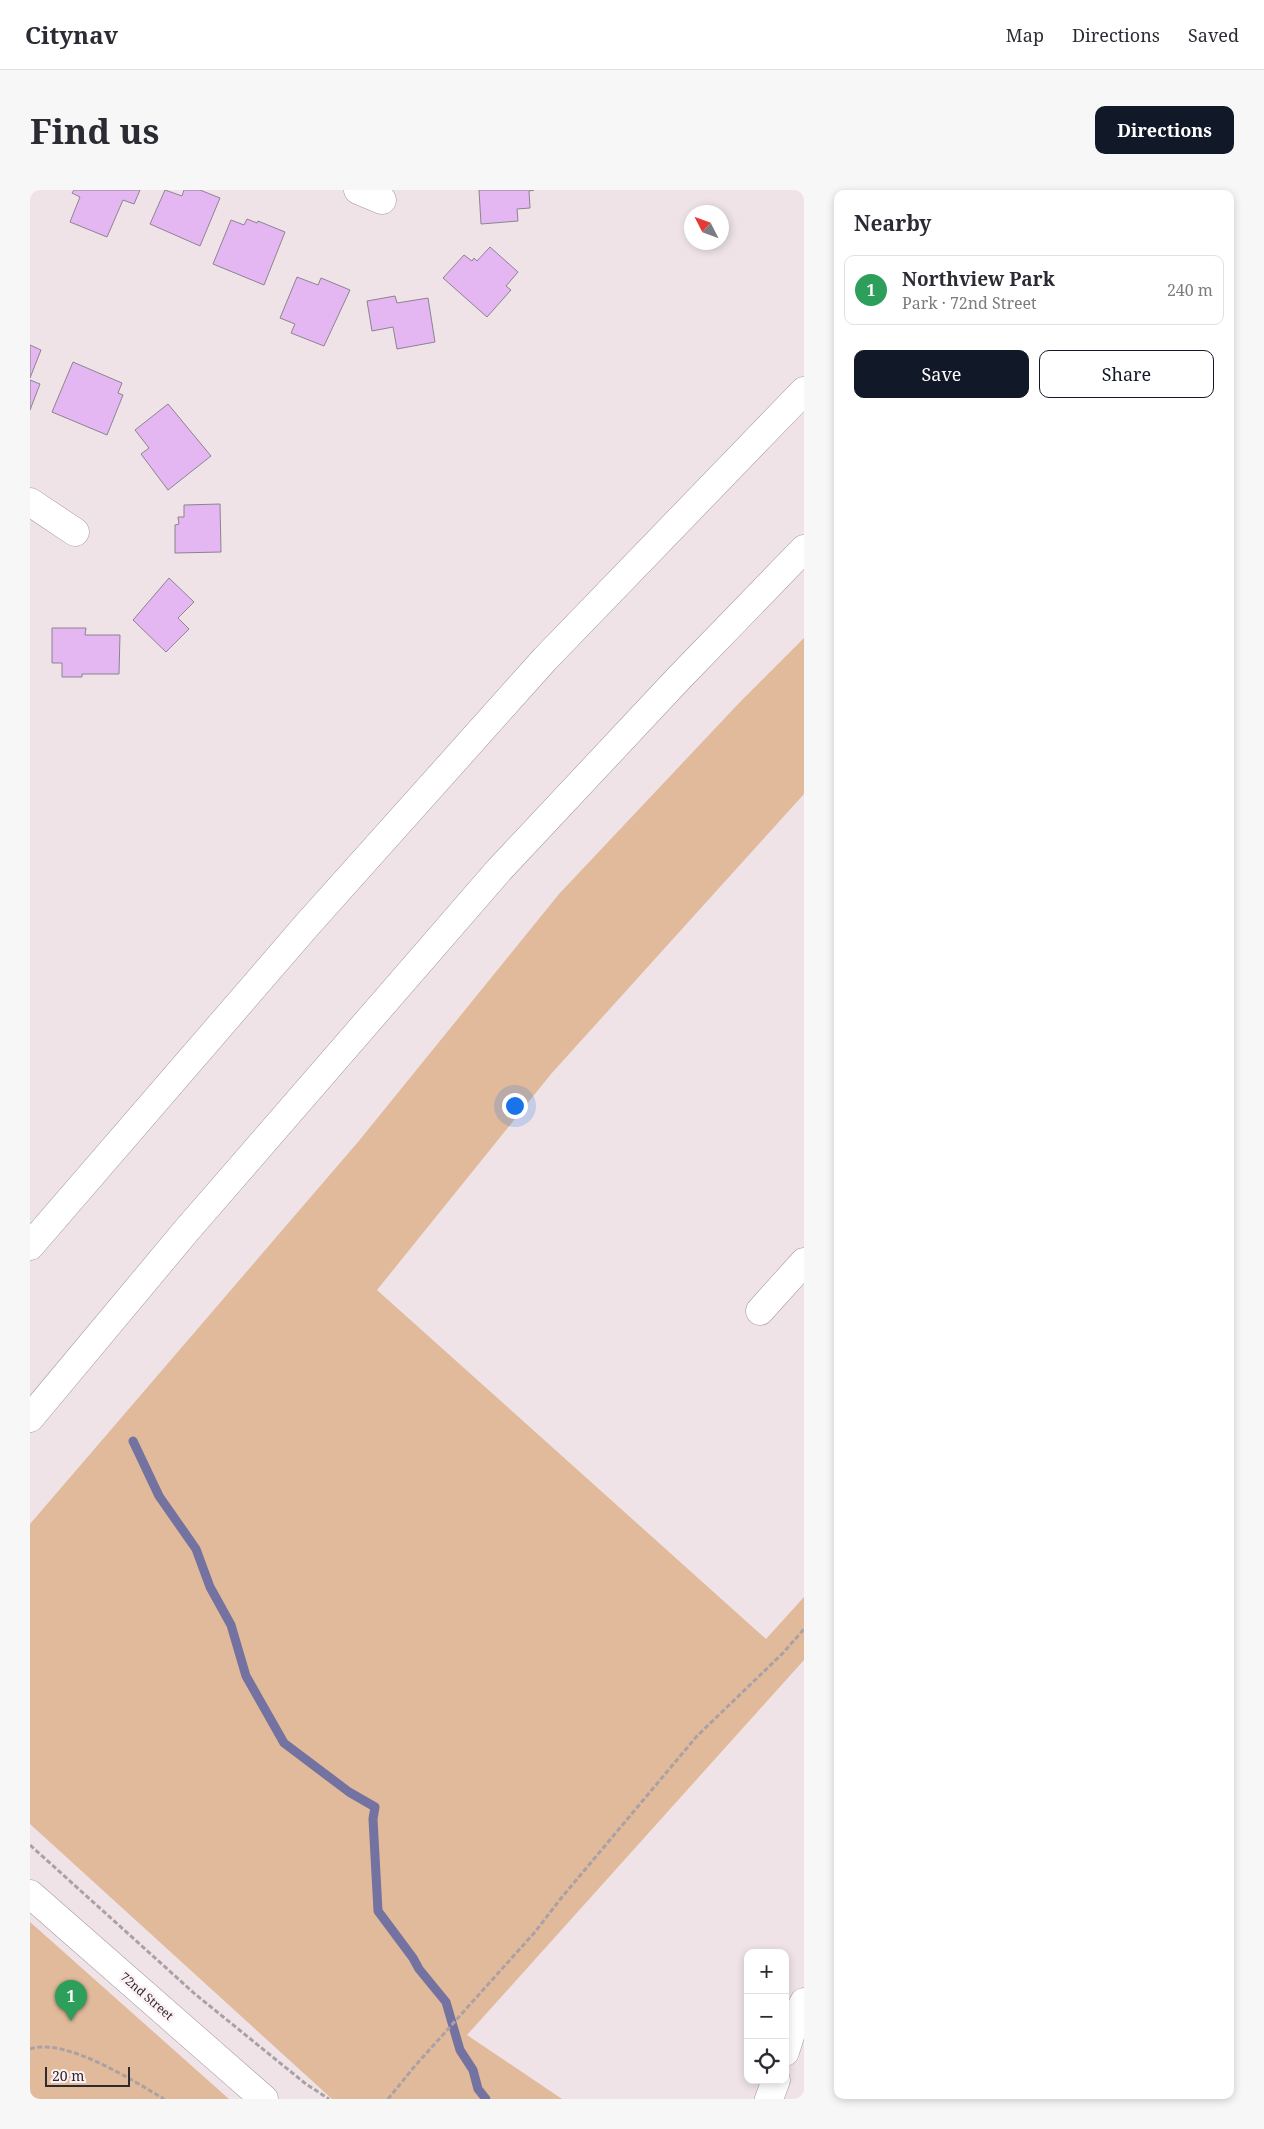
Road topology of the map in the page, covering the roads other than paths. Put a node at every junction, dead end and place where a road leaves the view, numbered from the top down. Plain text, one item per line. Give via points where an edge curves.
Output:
1 (804, 391) edge
2 (30, 502) edge
3 (75, 532) dead end
4 (804, 549) edge
5 (30, 1246) edge
6 (804, 1262) edge
7 (760, 1311) dead end
8 (30, 1418) edge
9 (30, 1894) edge
10 (804, 2002) edge
11 (789, 2039) edge
12 (775, 2084) edge
13 (264, 2099) edge
14 (769, 2099) edge

1 - 5 main road via 545,659 307,925
2 - 3 main road
4 - 8 main road via 499,870 192,1223
6 - 7 main road
9 - 13 main road, 72nd Street
10 - 11 main road
12 - 14 main road

